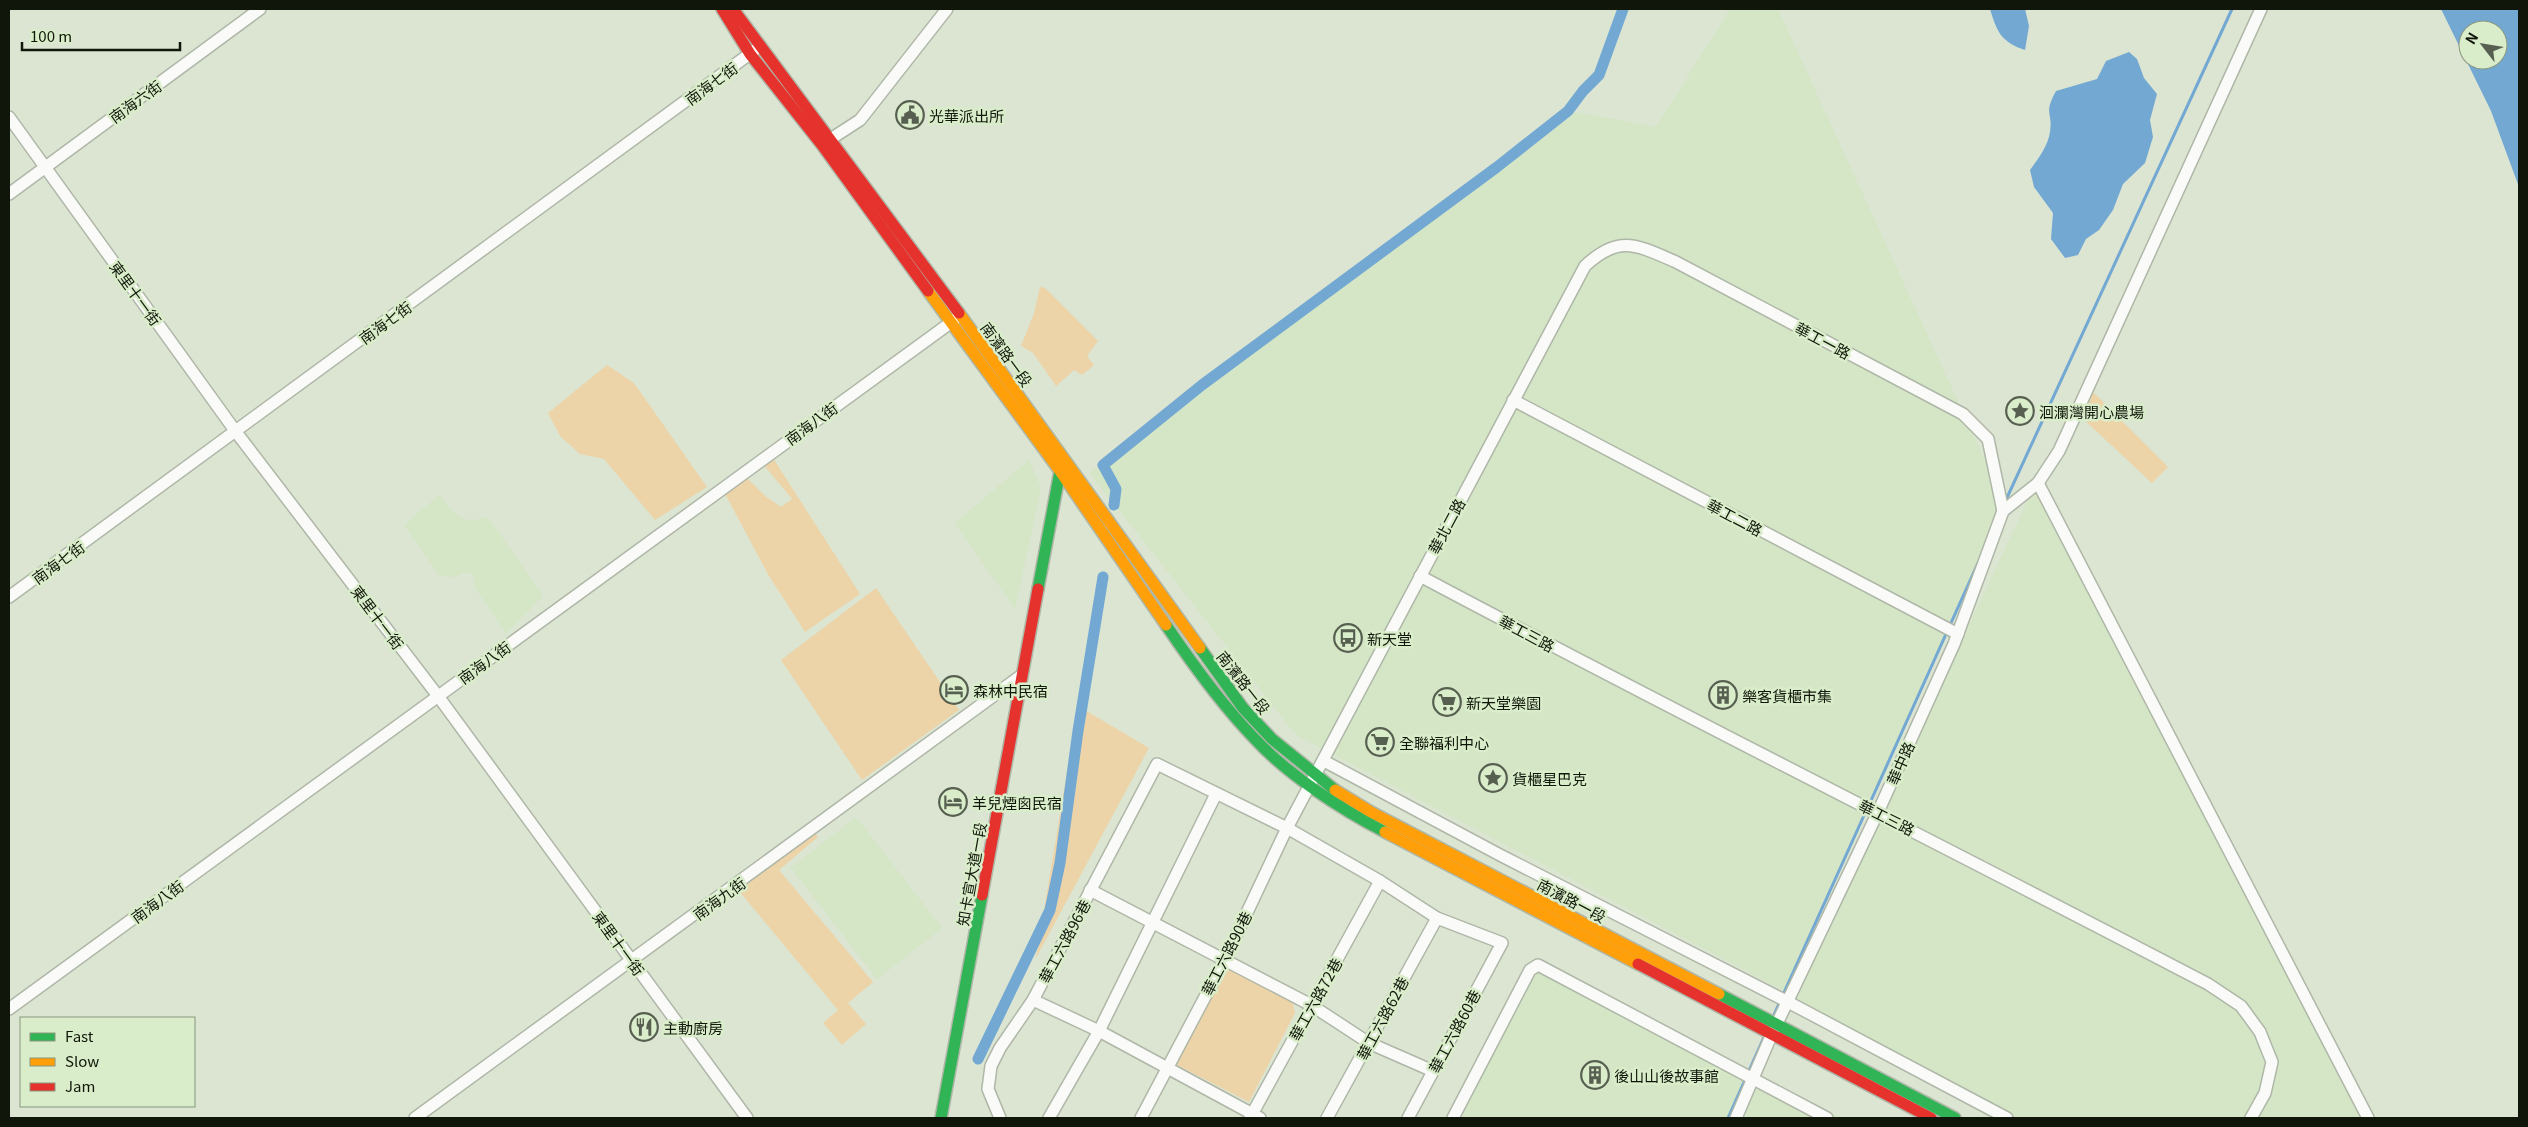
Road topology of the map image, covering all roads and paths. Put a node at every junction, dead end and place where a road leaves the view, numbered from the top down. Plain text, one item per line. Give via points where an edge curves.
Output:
1 (260, 9) edge
2 (722, 9) edge
3 (733, 9) edge
4 (947, 9) edge
5 (2261, 9) edge
6 (755, 50) junction
7 (9, 117) edge
8 (827, 141) junction
9 (46, 167) junction
10 (9, 194) edge
11 (1585, 266) joint
12 (955, 319) junction
13 (1513, 400) junction
14 (236, 432) junction
15 (1065, 467) junction
16 (2038, 483) junction
17 (2003, 511) junction
18 (1420, 576) junction
19 (9, 597) edge
20 (1958, 634) junction
21 (1022, 676) junction
22 (438, 696) junction
23 (1324, 761) junction
24 (1316, 775) junction
25 (1310, 786) junction
26 (1216, 794) junction
27 (1878, 812) junction
28 (1287, 828) junction
29 (1380, 881) junction
30 (1090, 890) junction
31 (1437, 918) junction
32 (1155, 922) junction
33 (1225, 959) junction
34 (632, 962) junction
35 (1033, 1000) junction
36 (1788, 1002) junction
37 (1312, 1005) junction
38 (9, 1009) edge
39 (1776, 1025) junction
40 (1099, 1031) junction
41 (1771, 1036) junction
42 (1369, 1043) junction
43 (1167, 1067) junction
44 (1432, 1071) junction
45 (1753, 1079) junction
46 (1254, 1117) edge
47 (415, 1118) edge
48 (747, 1118) edge
49 (941, 1118) edge
50 (1000, 1118) edge
51 (1050, 1118) edge
52 (1142, 1118) edge
53 (1327, 1118) edge
54 (1408, 1118) edge
55 (1452, 1118) edge
56 (1736, 1118) edge
57 (1827, 1118) edge
58 (1931, 1118) edge
59 (1955, 1118) edge
60 (2007, 1118) edge
61 (2252, 1118) edge
62 (2368, 1118) edge

1 - 9 street, 南海六街
2 - 6 main road, 南濱路一段
3 - 6 main road, 南濱路一段
4 - 8 street via 860,120
5 - 16 street via 2059,451
6 - 8 main road, 南濱路一段
6 - 14 street, 南海七街
7 - 9 street, 東里十一街
8 - 12 main road, 南濱路一段
9 - 10 street, 南海六街
9 - 14 street, 東里十一街
11 - 13 street, 華北二路
11 - 17 street, 華工一路 via 1600,252 1618,245 1631,244 1647,249 1963,414 1988,439
12 - 15 main road, 南濱路一段 via 1037,442
12 - 22 street, 南海八街
13 - 18 street, 華北二路
13 - 20 street, 華工二路
14 - 19 street, 南海七街
14 - 22 street, 東里十一街
15 - 21 main road, 知卡宣大道一段
15 - 24 main road, 南濱路一段 via 1243,708 1272,739
15 - 25 main road, 南濱路一段 via 1192,663 1226,708 1256,741
16 - 17 street
16 - 62 street
17 - 20 street, 華中路
18 - 23 street, 華北二路
18 - 27 street, 華工三路 via 1615,680
20 - 27 street, 華中路
21 - 34 street, 南海九街
21 - 49 main road, 知卡宣大道一段
22 - 34 street, 東里十一街
22 - 38 street, 南海八街
23 - 24 street, 華北二路
23 - 36 street via 1500,856
24 - 25 street, 華北二路
24 - 39 main road, 南濱路一段 via 1336,792 1371,812
25 - 28 street, 華工六路90巷
25 - 41 main road, 南濱路一段 via 1366,822
26 - 28 street
26 - 30 street, 華工六路96巷 via 1157,764
26 - 32 street
27 - 36 street, 華中路
27 - 61 street, 華工三路 via 2200,979 2241,1006 2260,1032 2272,1062 2265,1093
28 - 29 street
28 - 33 street, 華工六路90巷
29 - 31 street
29 - 37 street, 華工六路72巷
30 - 32 street
30 - 35 street, 華工六路96巷
31 - 42 street, 華工六路62巷
31 - 44 street, 華工六路60巷 via 1502,943
32 - 33 street
32 - 40 street
33 - 37 street
33 - 43 street, 華工六路90巷
34 - 47 street, 南海九街
34 - 48 street, 東里十一街
35 - 40 street
35 - 50 street, 華工六路96巷 via 991,1066 988,1089
36 - 39 street, 華中路
36 - 60 street
37 - 42 street
37 - 46 street, 華工六路72巷
39 - 41 street, 華中路
39 - 59 main road, 南濱路一段
40 - 43 street
40 - 51 street
41 - 45 street, 華中路
41 - 58 main road, 南濱路一段
42 - 44 street
42 - 53 street, 華工六路62巷
43 - 46 street
43 - 52 street, 華工六路90巷
44 - 54 street, 華工六路60巷
45 - 55 street via 1538,965 1530,970
45 - 56 street, 華中路
45 - 57 street

